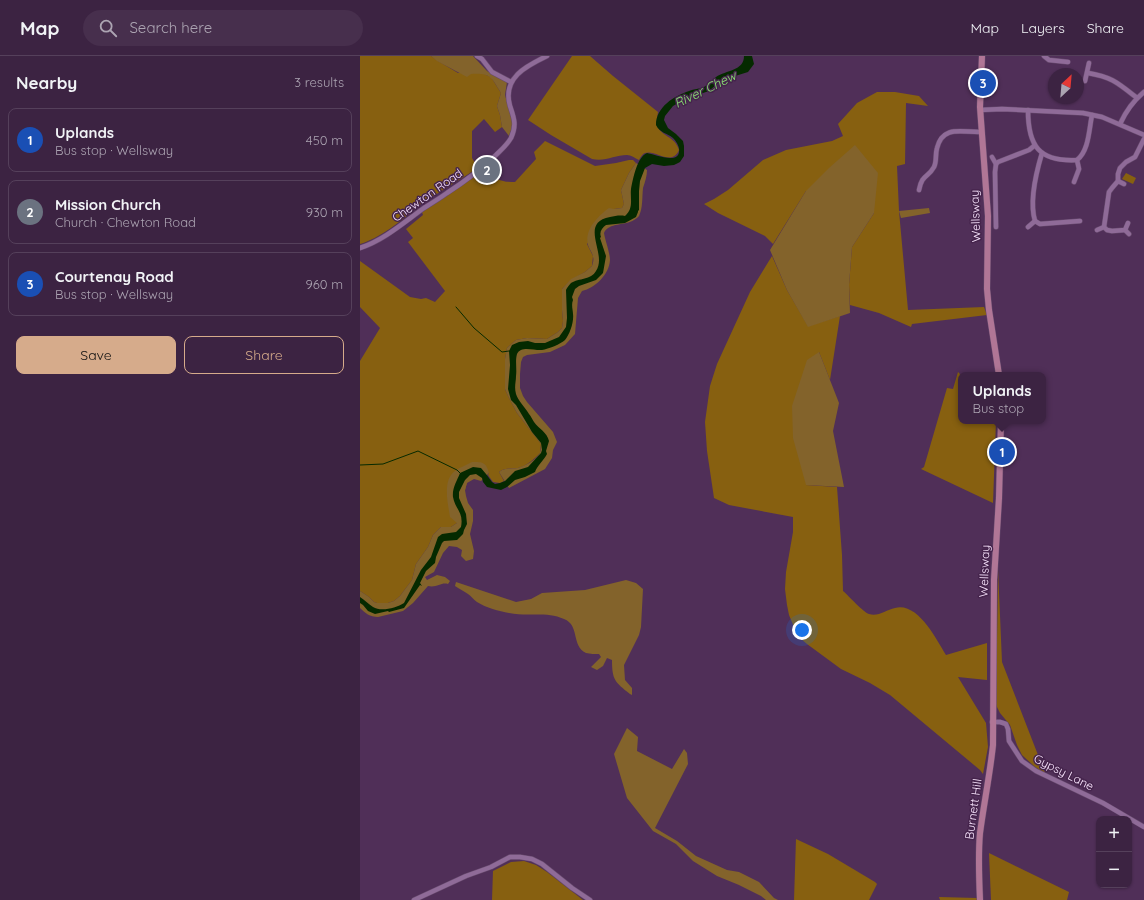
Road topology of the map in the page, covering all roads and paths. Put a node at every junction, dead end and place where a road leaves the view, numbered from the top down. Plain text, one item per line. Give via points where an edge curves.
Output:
1 (477, 56) edge
2 (547, 56) edge
3 (982, 56) edge
4 (1044, 56) edge
5 (1068, 62) dead end
6 (1089, 63) dead end
7 (1088, 72) junction
8 (1085, 81) dead end
9 (511, 82) junction
10 (1144, 92) edge
11 (1137, 98) junction
12 (980, 110) junction
13 (1028, 110) junction
14 (1092, 115) junction
15 (1120, 124) junction
16 (982, 132) junction
17 (1144, 135) edge
18 (1144, 139) edge
19 (1034, 146) junction
20 (1042, 153) junction
21 (992, 157) dead end
22 (1077, 160) junction
23 (996, 164) junction
24 (916, 178) dead end
25 (921, 181) junction
26 (1118, 181) junction
27 (1074, 182) dead end
28 (1124, 184) dead end
29 (920, 190) dead end
30 (1035, 221) junction
31 (1069, 222) junction
32 (1080, 222) dead end
33 (1128, 223) dead end
34 (996, 227) dead end
35 (1028, 227) dead end
36 (1104, 227) junction
37 (1070, 228) dead end
38 (1097, 230) dead end
39 (1125, 230) junction
40 (1129, 234) dead end
41 (360, 248) edge
42 (999, 372) edge
43 (1001, 424) edge
44 (992, 722) junction
45 (1144, 827) edge
46 (414, 900) edge
47 (590, 900) edge
48 (980, 900) edge

1 - 9 street via 492,72
2 - 9 street via 527,66
3 - 12 main road, Wellsway
4 - 5 street via 1049,60
6 - 7 street
7 - 8 street
7 - 11 street via 1111,78
9 - 41 street, Chewton Road via 508,92 514,127 503,148 486,165 453,190 378,241
10 - 11 street
11 - 15 street
12 - 13 street
12 - 16 main road, Wellsway
13 - 14 street
13 - 19 street via 1029,130
14 - 15 street
14 - 22 street via 1085,150
15 - 17 street
16 - 25 street via 956,130 946,134 938,145 935,166
16 - 42 main road, Wellsway via 988,216 989,310
18 - 26 street via 1135,157 1120,168
19 - 20 street
19 - 23 street
20 - 22 street via 1061,160
20 - 30 street via 1034,189
21 - 23 street
22 - 27 street via 1079,166 1074,174
23 - 34 street
24 - 25 street
25 - 29 street
26 - 28 street
26 - 36 street via 1109,192
30 - 31 street via 1040,224
30 - 35 street
31 - 32 street
31 - 37 street
33 - 39 street
36 - 38 street
36 - 39 street via 1112,231
39 - 40 street
43 - 44 main road, Wellsway via 994,580
44 - 45 street, Gypsy Lane via 1006,724 1009,741 1014,750 1022,761 1036,772 1103,803
44 - 48 main road, Burnett Hill via 993,745 979,847
46 - 47 street via 510,857 520,857 542,864

